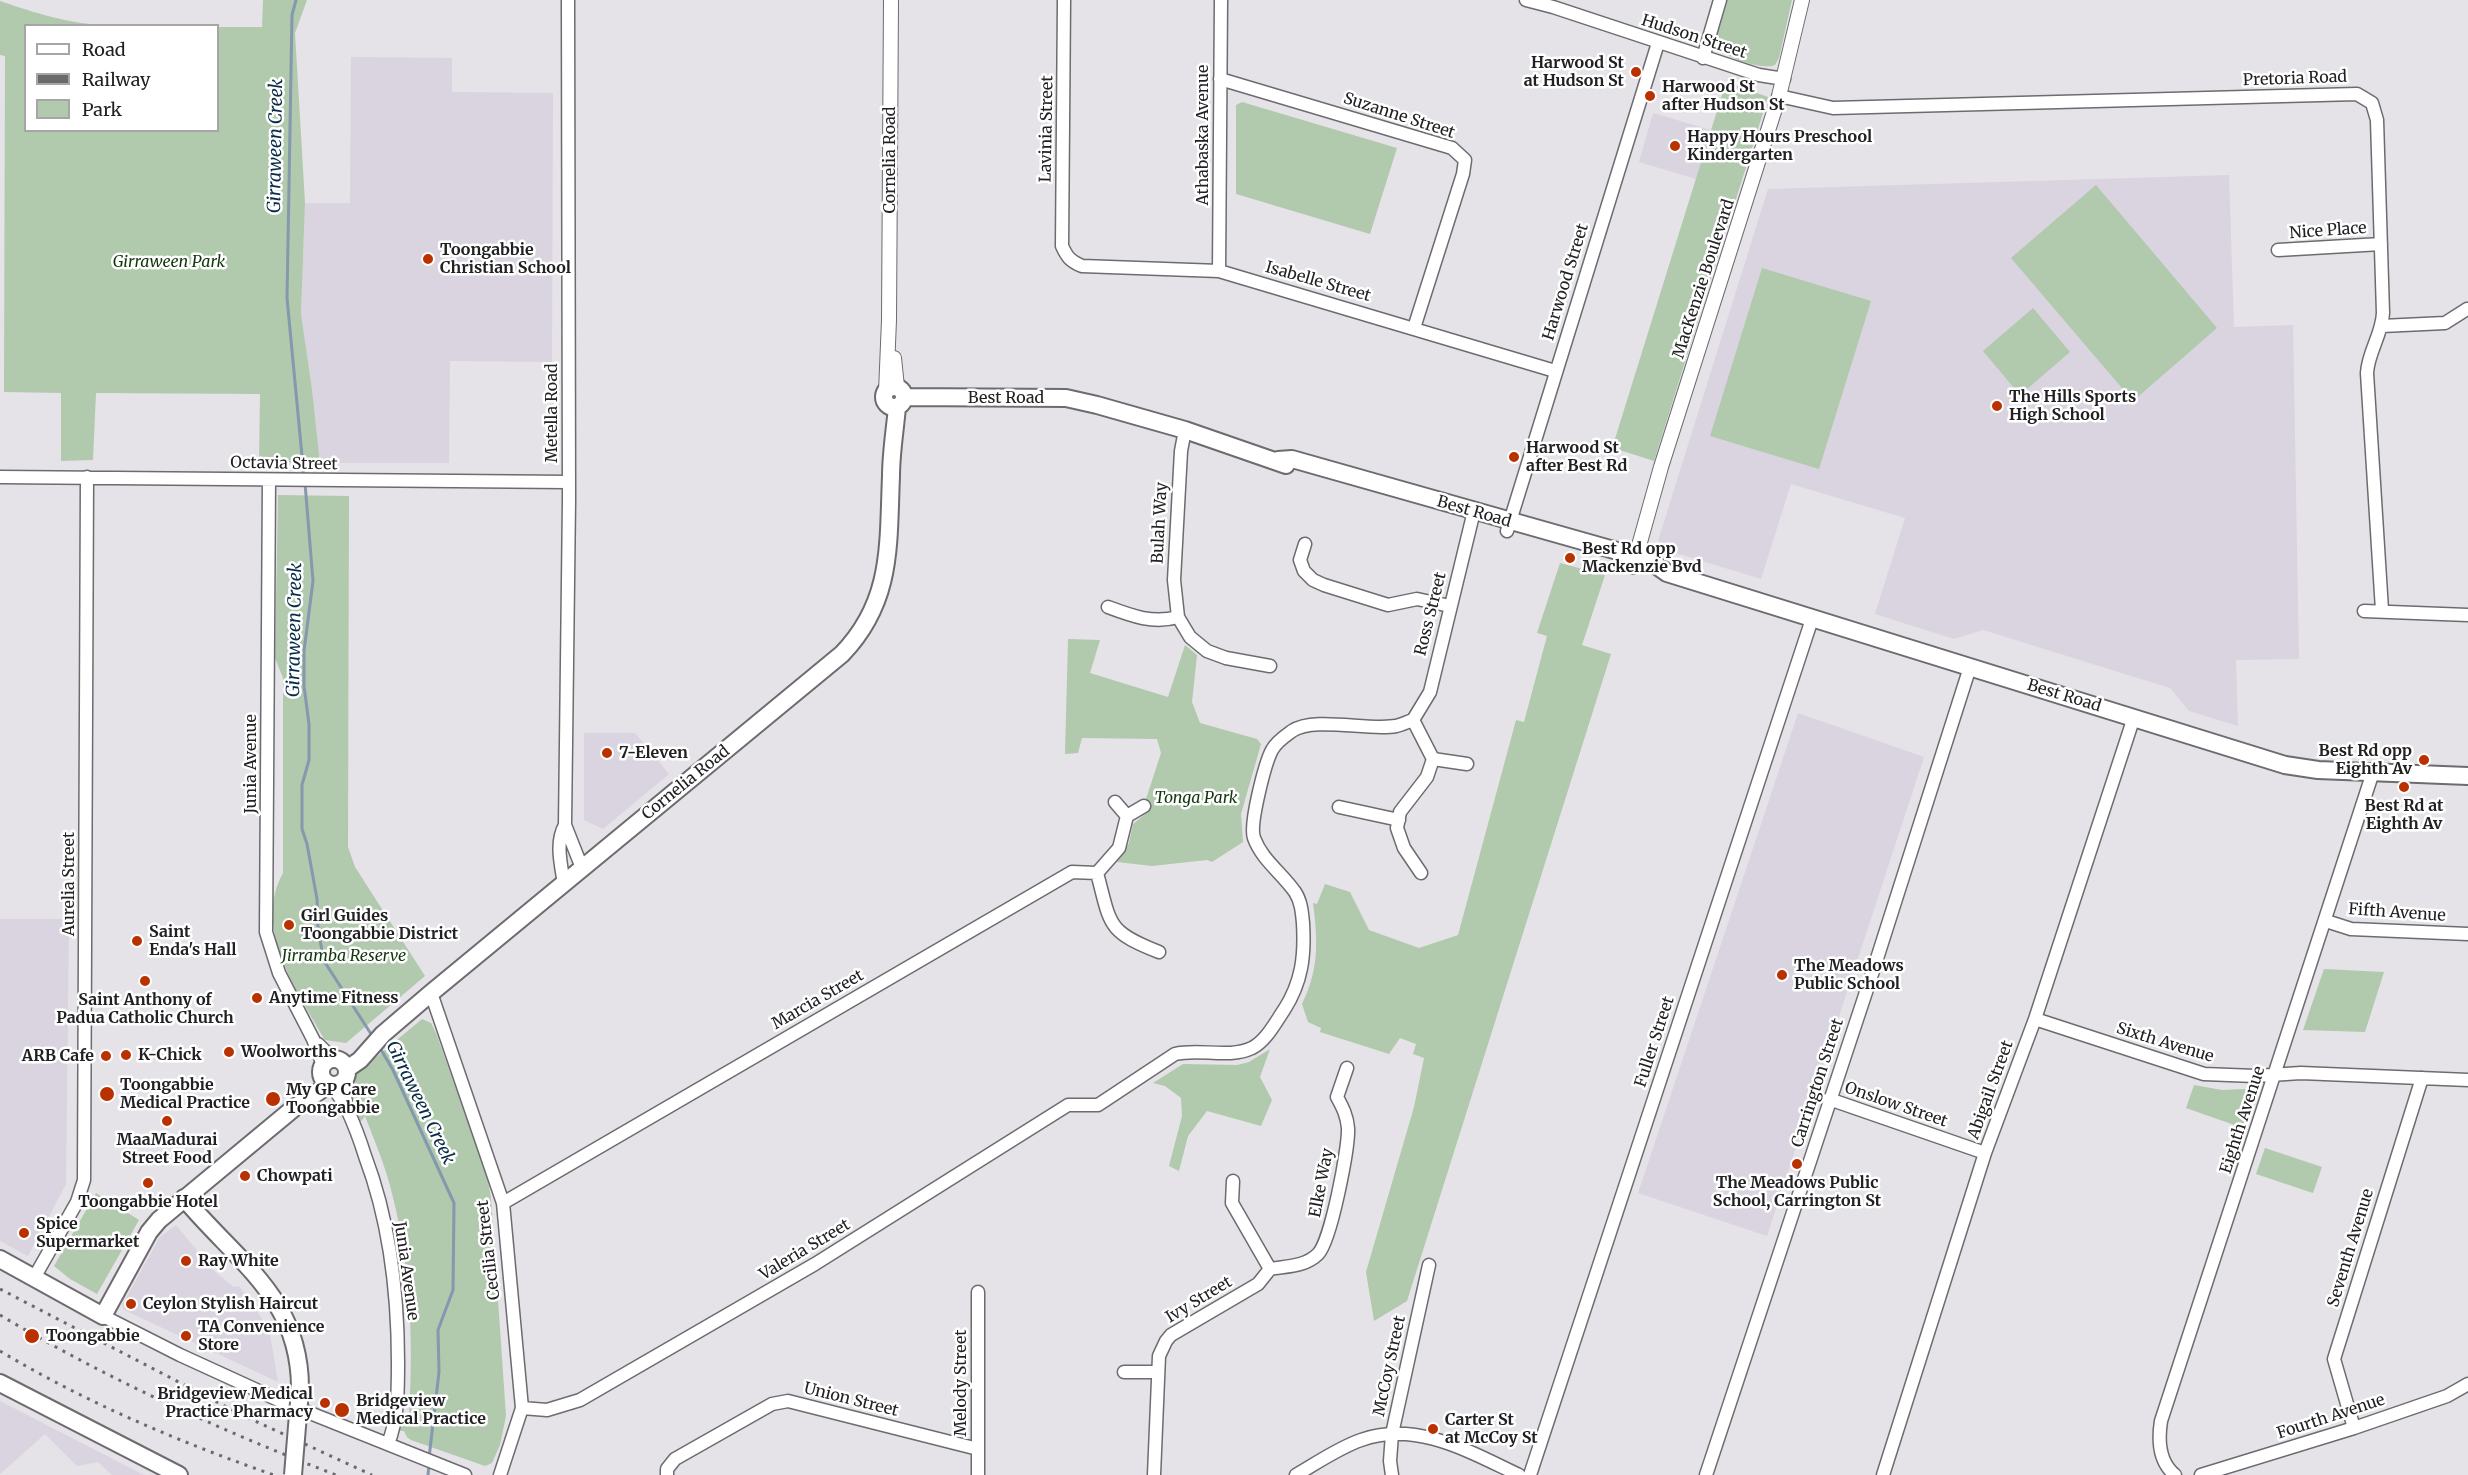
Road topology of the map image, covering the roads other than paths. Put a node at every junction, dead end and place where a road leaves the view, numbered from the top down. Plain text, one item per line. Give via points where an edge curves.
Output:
1 (568, 0) edge
2 (891, 0) edge
3 (1064, 0) edge
4 (1221, 0) edge
5 (1526, 0) edge
6 (1720, 0) edge
7 (1802, 0) edge
8 (1554, 3) edge
9 (1658, 43) junction
10 (1703, 58) junction
11 (1220, 79) junction
12 (1784, 79) junction
13 (1779, 96) junction
14 (2380, 244) junction
15 (2278, 250) dead end
16 (1067, 258) joint
17 (1219, 271) junction
18 (2467, 309) edge
19 (2382, 326) junction
20 (1414, 328) junction
21 (1555, 371) junction
22 (894, 397) junction
23 (1185, 430) junction
24 (0, 477) edge
25 (87, 477) junction
26 (268, 480) junction
27 (568, 482) junction
28 (1473, 516) junction
29 (1508, 527) junction
30 (1305, 544) dead end
31 (1634, 562) junction
32 (1450, 606) junction
33 (1108, 608) dead end
34 (2364, 610) dead end
35 (2382, 610) junction
36 (2468, 615) edge
37 (1178, 617) junction
38 (1812, 619) junction
39 (1270, 666) dead end
40 (1970, 667) junction
41 (2134, 717) junction
42 (1413, 720) junction
43 (1433, 759) junction
44 (1467, 764) dead end
45 (2373, 772) junction
46 (2468, 776) edge
47 (1115, 802) dead end
48 (1144, 806) dead end
49 (1339, 807) dead end
50 (1127, 816) junction
51 (1399, 820) junction
52 (565, 825) junction
53 (582, 868) junction
54 (1097, 873) junction
55 (1421, 873) dead end
56 (564, 884) junction
57 (2326, 921) junction
58 (2468, 934) edge
59 (1159, 952) dead end
60 (431, 993) junction
61 (2035, 1019) junction
62 (1347, 1068) dead end
63 (339, 1069) junction
64 (2275, 1074) junction
65 (2422, 1077) junction
66 (2468, 1080) edge
67 (1829, 1099) junction
68 (1985, 1153) junction
69 (1233, 1181) dead end
70 (184, 1198) junction
71 (503, 1203) junction
72 (0, 1259) edge
73 (1428, 1265) dead end
74 (1270, 1269) junction
75 (34, 1278) junction
76 (978, 1292) dead end
77 (102, 1316) junction
78 (1124, 1372) dead end
79 (1158, 1372) junction
80 (0, 1383) edge
81 (2468, 1384) edge
82 (522, 1408) junction
83 (2354, 1428) junction
84 (1392, 1434) junction
85 (388, 1444) junction
86 (978, 1449) junction
87 (179, 1475) edge
88 (293, 1475) edge
89 (465, 1475) edge
90 (500, 1475) edge
91 (667, 1475) edge
92 (978, 1475) edge
93 (1154, 1475) edge
94 (1296, 1475) edge
95 (1392, 1475) edge
96 (1519, 1475) edge
97 (1530, 1475) edge
98 (1706, 1475) edge
99 (1883, 1475) edge
100 (2175, 1475) edge
101 (2201, 1475) edge

1 - 27 street, Metella Road
2 - 22 street, Cornelia Road via 889,320
3 - 16 street, Lavinia Street via 1062,246
4 - 11 street, Athabaska Avenue
5 - 8 street, Hudson Street
6 - 10 street
7 - 12 street, MacKenzie Boulevard
8 - 9 street, Hudson Street
9 - 10 street, Hudson Street
9 - 21 street, Harwood Street
10 - 12 street, Hudson Street
11 - 17 street, Athabaska Avenue
11 - 20 street, Suzanne Street via 1452,148 1465,160
12 - 13 street, MacKenzie Boulevard
13 - 14 street, Pretoria Road via 1833,108 2357,94 2372,104 2377,120
13 - 31 street, MacKenzie Boulevard
14 - 15 street, Nice Place
14 - 19 street, Pretoria Road
16 - 17 street, Isabelle Street via 1082,266
17 - 20 street, Isabelle Street
18 - 19 street via 2445,323
19 - 35 street, Pretoria Road via 2367,373
20 - 21 street, Isabelle Street
21 - 29 street, Harwood Street
22 - 23 main road, Best Road via 1066,398
22 - 53 main road, Cornelia Road via 884,578 863,629 842,654
23 - 28 main road, Best Road
23 - 37 street, Bulah Way via 1180,451 1174,580
24 - 25 street, Octavia Street
25 - 26 street, Octavia Street
25 - 75 street, Aurelia Street via 84,1180 77,1202
26 - 27 street, Octavia Street
26 - 63 street, Junia Avenue via 266,932 279,973 313,1039
27 - 52 street, Metella Road
28 - 29 main road, Best Road
28 - 32 street, Ross Street
29 - 31 main road, Best Road
30 - 32 street via 1301,566 1308,576 1324,585 1388,605 1417,599
31 - 38 main road, Best Road via 1653,562 1667,573
32 - 42 street, Ross Street via 1430,692
33 - 37 street via 1161,621
34 - 35 street
35 - 36 street
37 - 39 street, Bulah Way via 1190,637 1207,651
38 - 40 main road, Best Road
38 - 97 street, Fuller Street
40 - 41 main road, Best Road
40 - 67 street, Carrington Street
41 - 45 main road, Best Road via 2284,765
41 - 61 street, Abigail Street
42 - 43 street
42 - 82 street, Valeria Street via 1397,726 1311,725 1294,729 1280,740 1269,757 1252,828 1262,854 1299,899 1304,957 1296,989 1271,1029 1253,1047 1175,1054 1098,1105 1068,1105 815,1264 580,1400 547,1410
43 - 44 street
43 - 51 street via 1427,777 1400,812
45 - 46 main road, Best Road
45 - 57 street, Eighth Avenue
47 - 50 street
48 - 50 street
49 - 51 street
50 - 54 street via 1119,848
51 - 55 street via 1397,828 1404,848
52 - 53 street, Metella Road
52 - 56 street, Metella Road via 560,844
53 - 56 main road, Cornelia Road
54 - 59 street via 1106,912 1115,930
54 - 71 street, Marcia Street via 1072,872
56 - 60 main road, Cornelia Road
57 - 58 street, Fifth Avenue via 2351,929
57 - 64 street, Eighth Avenue
60 - 63 main road, Cornelia Road
60 - 71 street, Cecilia Street
61 - 64 street, Sixth Avenue via 2204,1074
61 - 68 street, Abigail Street
62 - 74 street, Elke Way via 1337,1097 1347,1115 1346,1160 1330,1229 1319,1253 1304,1264
63 - 70 main road, Cornelia Road via 310,1085 294,1108
63 - 85 street, Junia Avenue via 346,1107 377,1194 397,1298 397,1404
64 - 65 street, Sixth Avenue
64 - 100 street, Eighth Avenue via 2160,1421 2160,1448 2166,1465
65 - 66 street, Sixth Avenue
65 - 83 street, Seventh Avenue via 2334,1359
67 - 68 street, Onslow Street
67 - 98 street, Carrington Street
68 - 99 street, Abigail Street
69 - 74 street via 1232,1203
70 - 77 main road, Cornelia Road via 149,1232
70 - 88 main road, bridge via 266,1287 291,1328 300,1390
71 - 82 street, Cecilia Street
72 - 75 main road
73 - 84 street, McCoy Street
74 - 79 street, Ivy Street via 1258,1284 1172,1335 1159,1356
75 - 77 main road
76 - 86 street, Melody Street
77 - 85 street via 275,1398
78 - 79 street
79 - 93 street, Ivy Street
80 - 87 main road
81 - 83 street, Fourth Avenue via 2447,1396
82 - 90 street, Cecilia Street
83 - 101 street, Fourth Avenue
84 - 94 street via 1363,1439
84 - 95 street, McCoy Street
84 - 96 street via 1424,1436 1455,1445
85 - 89 street
86 - 91 street, Union Street via 788,1401 772,1404 675,1459
86 - 92 street, Melody Street

